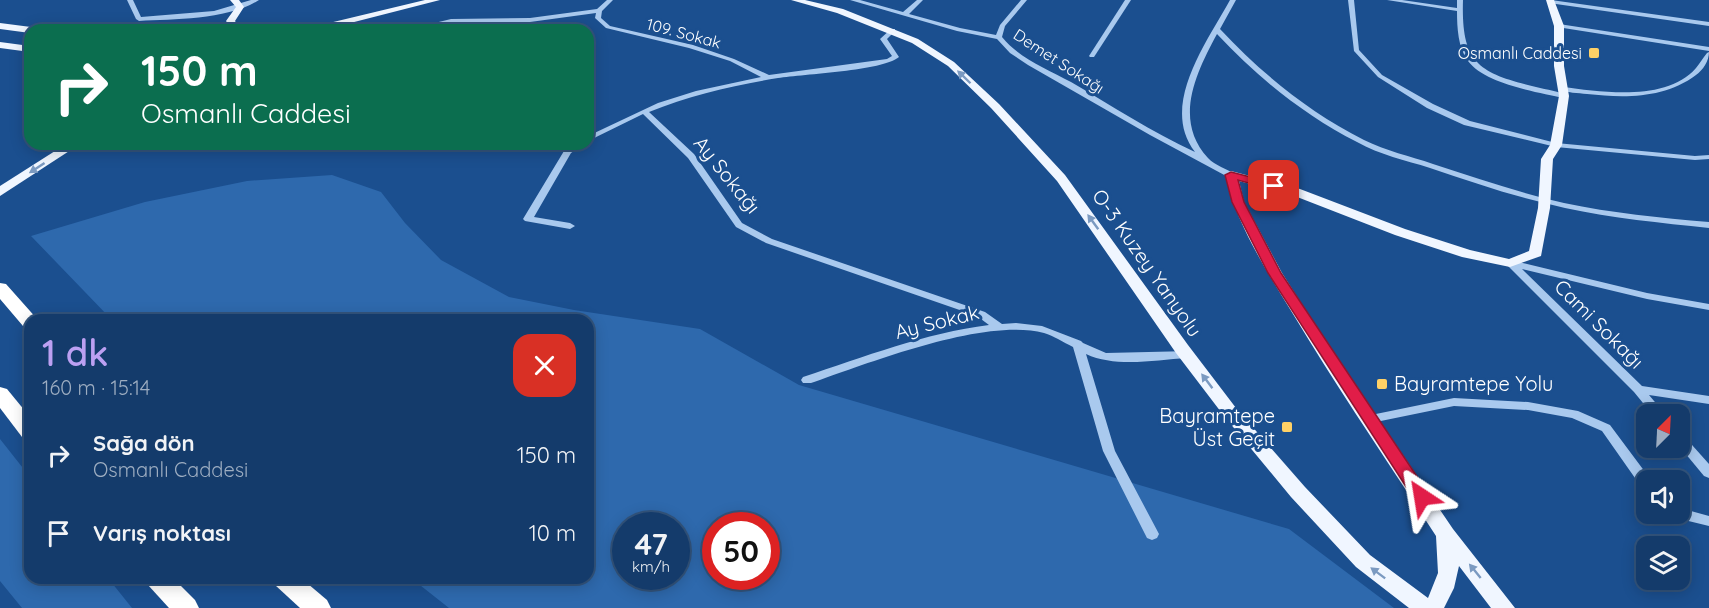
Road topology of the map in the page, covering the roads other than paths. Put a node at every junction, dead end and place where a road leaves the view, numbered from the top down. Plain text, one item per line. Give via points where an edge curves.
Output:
1 (130, 0) edge
2 (256, 0) edge
3 (436, 0) edge
4 (609, 0) edge
5 (795, 0) edge
6 (853, 0) edge
7 (920, 0) edge
8 (1023, 0) edge
9 (1128, 0) edge
10 (1233, 0) edge
11 (1351, 0) edge
12 (1390, 0) edge
13 (1460, 0) edge
14 (1550, 1) edge
15 (237, 4) edge
16 (1460, 10) junction
17 (599, 11) junction
18 (905, 14) junction
19 (232, 24) edge
20 (335, 24) edge
21 (437, 24) edge
22 (1709, 24) edge
23 (0, 26) edge
24 (1559, 26) junction
25 (24, 29) edge
26 (893, 30) junction
27 (1217, 30) junction
28 (999, 37) junction
29 (0, 45) edge
30 (24, 48) edge
31 (1709, 49) edge
32 (1709, 54) edge
33 (1092, 56) dead end
34 (770, 78) junction
35 (1563, 92) junction
36 (644, 111) junction
37 (594, 137) edge
38 (1556, 145) junction
39 (65, 150) edge
40 (570, 150) edge
41 (1709, 158) edge
42 (1207, 161) junction
43 (1231, 175) junction
44 (0, 192) edge
45 (1544, 201) junction
46 (1709, 225) edge
47 (570, 226) dead end
48 (1510, 263) junction
49 (0, 288) edge
50 (1709, 306) edge
51 (24, 315) edge
52 (999, 327) junction
53 (1077, 343) junction
54 (1187, 354) junction
55 (807, 380) dead end
56 (1638, 389) junction
57 (0, 394) edge
58 (1709, 400) edge
59 (1651, 404) edge
60 (1371, 419) junction
61 (24, 424) edge
62 (1690, 451) edge
63 (1637, 470) edge
64 (1709, 473) edge
65 (1690, 516) edge
66 (1709, 521) edge
67 (1152, 534) dead end
68 (1446, 535) junction
69 (163, 584) edge
70 (291, 584) edge
71 (186, 608) edge
72 (318, 608) edge
73 (1425, 608) edge
74 (1433, 608) edge
75 (1504, 608) edge

1 - 15 street via 139,19 179,17
2 - 15 street
3 - 20 main road
4 - 17 street
5 - 26 main road, O-3 Kuzey Yanyolu via 840,10
6 - 18 street, Demet Sokağı
7 - 18 street
8 - 28 street via 1002,26
9 - 33 street
10 - 27 street
11 - 38 street via 1356,50 1380,76 1467,123
12 - 16 street
13 - 16 street
14 - 22 street
14 - 24 main road
15 - 19 main road via 230,21
16 - 35 street via 1464,47 1475,66 1524,86
17 - 21 street via 530,20
17 - 34 street, 109. Sokak via 598,18 608,27 691,46
18 - 28 street, Demet Sokağı
23 - 25 main road
24 - 31 street
24 - 35 main road
26 - 34 street via 883,39 896,57 889,61
54 -> 26 main road, O-3 Kuzey Yanyolu via 1054,170 951,64
27 - 42 street via 1195,72 1184,123 1190,139
27 - 45 street via 1273,84 1362,142
28 - 42 street, Demet Sokağı via 1030,62 1167,143
29 - 30 main road
32 - 35 street via 1703,66 1689,78 1652,92
34 - 36 street
35 - 38 main road
36 - 37 street
36 - 52 street, Ay Sokağı via 691,156 739,225 769,241 981,314
38 - 41 street
38 - 45 main road via 1547,159
39 -> 44 main road
40 - 47 street via 528,219
42 - 43 street, Demet Sokağı
43 - 48 main road via 1296,192 1467,254
43 - 60 main road via 1238,202 1275,273
45 - 46 street via 1650,220
45 - 48 main road via 1536,253
48 - 50 street via 1647,296
48 - 56 street, Cami Sokağı
49 - 51 highway
52 - 53 street, Ay Sokak via 1042,329
52 - 55 street, Ay Sokak via 932,340
53 - 54 street, Ay Sokak via 1102,357
53 - 67 street via 1108,451
73 -> 54 main road, O-3 Kuzey Yanyolu via 1363,561 1298,492
56 - 58 street
56 - 59 street, Cami Sokağı
57 - 61 highway
60 - 63 street via 1454,402 1528,406 1574,414 1606,428
60 - 68 main road
62 - 64 street
65 - 66 street
68 - 74 main road via 1450,574
75 -> 68 main road
69 - 71 highway
70 - 72 highway

